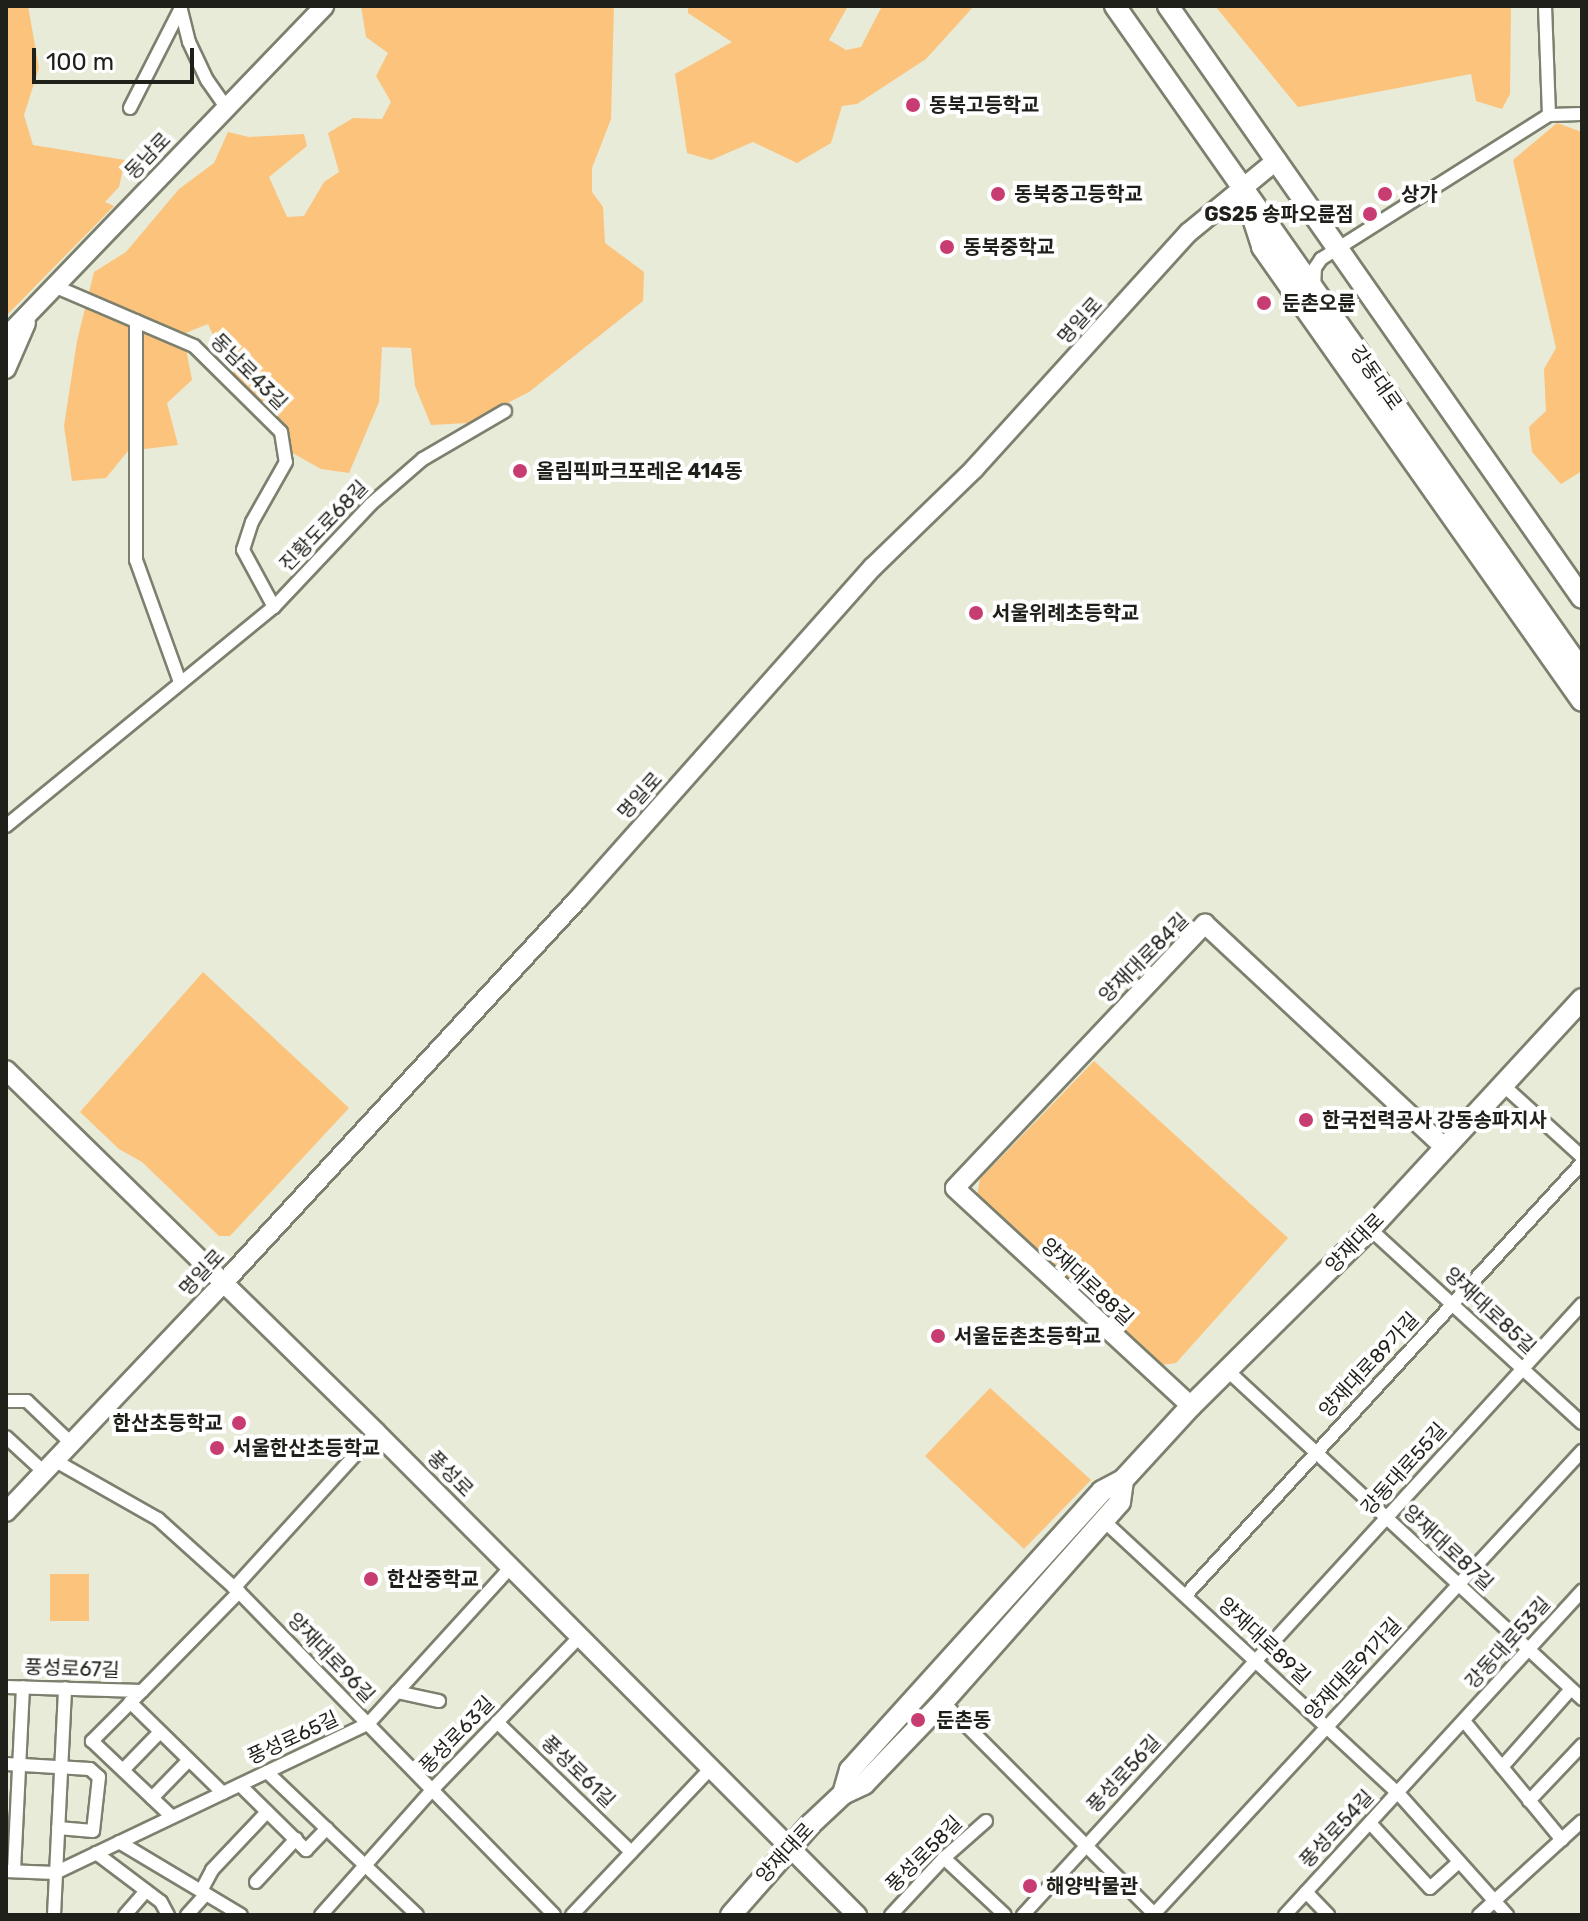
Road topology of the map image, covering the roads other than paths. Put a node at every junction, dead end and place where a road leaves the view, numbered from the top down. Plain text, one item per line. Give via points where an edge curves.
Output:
1 (324, 6) edge
2 (1168, 6) edge
3 (1545, 6) edge
4 (181, 7) edge
5 (1117, 11) edge
6 (226, 107) junction
7 (130, 108) dead end
8 (1582, 114) edge
9 (1549, 115) junction
10 (1277, 160) junction
11 (1243, 186) junction
12 (1338, 250) junction
13 (54, 286) junction
14 (1314, 289) junction
15 (32, 310) junction
16 (136, 321) junction
17 (6, 337) edge
18 (6, 369) edge
19 (505, 411) dead end
20 (1582, 598) edge
21 (274, 607) junction
22 (1582, 671) edge
23 (180, 682) junction
24 (1582, 701) edge
25 (6, 826) edge
26 (1582, 999) edge
27 (6, 1070) edge
28 (1503, 1085) junction
29 (1445, 1148) junction
30 (1582, 1160) edge
31 (955, 1188) joint
32 (1370, 1229) junction
33 (223, 1284) junction
34 (1452, 1304) junction
35 (1582, 1304) edge
36 (1522, 1369) junction
37 (1228, 1371) junction
38 (6, 1401) edge
39 (1191, 1406) junction
40 (1582, 1423) edge
41 (376, 1432) junction
42 (6, 1437) edge
43 (71, 1443) junction
44 (1582, 1451) edge
45 (1316, 1453) junction
46 (49, 1465) junction
47 (1123, 1480) junction
48 (6, 1512) edge
49 (1387, 1519) junction
50 (1104, 1521) junction
51 (511, 1567) junction
52 (1458, 1585) junction
53 (236, 1590) junction
54 (1582, 1591) edge
55 (1186, 1595) junction
56 (580, 1636) junction
57 (1529, 1650) junction
58 (1255, 1660) junction
59 (6, 1687) edge
60 (23, 1687) junction
61 (65, 1688) junction
62 (1571, 1689) junction
63 (142, 1691) junction
64 (397, 1692) junction
65 (1582, 1699) edge
66 (439, 1701) dead end
67 (130, 1702) junction
68 (943, 1702) junction
69 (1464, 1721) junction
70 (497, 1722) junction
71 (368, 1724) junction
72 (1327, 1727) junction
73 (160, 1732) junction
74 (1582, 1745) edge
75 (103, 1751) junction
76 (189, 1760) junction
77 (13, 1764) edge
78 (61, 1766) junction
79 (1502, 1767) junction
80 (711, 1768) junction
81 (90, 1769) junction
82 (123, 1770) junction
83 (267, 1772) junction
84 (240, 1785) junction
85 (432, 1790) junction
86 (223, 1793) junction
87 (1398, 1793) junction
88 (843, 1794) junction
89 (152, 1798) junction
90 (1529, 1801) junction
91 (267, 1812) junction
92 (172, 1817) junction
93 (986, 1821) dead end
94 (1582, 1821) edge
95 (1370, 1823) junction
96 (58, 1828) junction
97 (327, 1828) junction
98 (296, 1839) junction
99 (1562, 1840) junction
100 (119, 1842) junction
101 (1086, 1845) junction
102 (790, 1847) junction
103 (631, 1852) junction
104 (96, 1853) junction
105 (944, 1858) junction
106 (1459, 1862) junction
107 (365, 1864) junction
108 (10, 1871) edge
109 (55, 1873) junction
110 (256, 1882) dead end
111 (146, 1891) junction
112 (1306, 1892) junction
113 (204, 1893) junction
114 (1494, 1901) junction
115 (1154, 1914) edge
116 (54, 1915) edge
117 (125, 1915) edge
118 (168, 1915) edge
119 (187, 1915) edge
120 (241, 1915) edge
121 (321, 1915) edge
122 (417, 1915) edge
123 (554, 1915) edge
124 (572, 1915) edge
125 (731, 1915) edge
126 (857, 1915) edge
127 (891, 1915) edge
128 (1005, 1915) edge
129 (1023, 1915) edge
130 (1285, 1915) edge
131 (1328, 1915) edge
132 (1479, 1915) edge
133 (1507, 1915) edge

1 - 6 main road, 동남로
2 - 10 main road
3 - 9 street
4 - 6 street via 189,42
4 - 7 street
5 - 11 main road, 강동대로
6 - 13 main road, 동남로
8 - 9 street
9 - 12 street
10 - 11 main road, 명일로
10 - 12 main road
11 - 14 main road, 강동대로
11 - 24 main road via 1262,247
11 - 33 main road, 명일로 via 1188,233 982,461 873,567 578,899
12 - 14 street via 1315,268
12 - 20 main road
13 - 15 main road, 동남로
13 - 16 street, 동남로43길
14 - 22 main road, 강동대로
15 - 17 main road, 동남로
15 - 18 main road
16 - 21 street, 동남로43길 via 194,346 281,432 286,462 252,522 243,550
16 - 23 street via 136,560
19 - 21 street, 진황도로68길 via 423,459 371,504
21 - 23 street, 진황도로68길
23 - 25 street, 진황도로68길
26 - 28 main road, 양재대로
27 - 33 main road, 풍성로
28 - 29 main road, 양재대로
28 - 30 street
29 - 31 main road, 양재대로84길 via 1205,924
29 - 32 main road, 양재대로
30 - 34 street, 양재대로89가길
31 - 39 main road, 양재대로88길
32 - 34 street, 양재대로85길
32 - 37 main road, 양재대로
33 - 41 main road, 풍성로
33 - 43 main road, 명일로
34 - 36 street, 양재대로85길
34 - 45 street, 양재대로89가길
35 - 36 street, 강동대로55길
36 - 40 street, 양재대로85길
36 - 49 street, 강동대로55길
37 - 39 main road, 양재대로
37 - 45 street, 양재대로87길
38 - 43 street via 27,1401
39 - 47 main road, 양재대로
41 - 51 main road, 풍성로
41 - 53 street, 풍성로67길
42 - 46 street
43 - 46 main road, 명일로
44 - 52 street, 양재대로91가길
45 - 49 street, 양재대로87길
45 - 55 street, 양재대로89가길
46 - 48 main road, 명일로
46 - 53 street, 양재대로96길 via 158,1519
47 - 50 main road, 양재대로 via 1120,1502
47 - 88 main road, 양재대로 via 1102,1491 982,1621 850,1770
49 - 52 street, 양재대로87길
49 - 58 street, 강동대로55길
50 - 55 street, 양재대로89길
50 - 68 main road, 양재대로
51 - 56 main road, 풍성로
51 - 64 street, 풍성로65길
52 - 57 street, 양재대로87길
52 - 72 street, 양재대로91가길
53 - 63 street, 풍성로67길
53 - 71 street, 양재대로96길
54 - 57 street, 강동대로53길
55 - 58 street, 양재대로89길
56 - 70 street, 풍성로63길
56 - 80 main road, 풍성로
57 - 62 street, 양재대로87길
57 - 69 street, 강동대로53길
58 - 72 street, 양재대로89길
58 - 101 street, 풍성로56길
59 - 60 street, 풍성로67길
60 - 61 street, 풍성로67길
60 - 77 street, 풍성로65길
61 - 63 street, 풍성로67길
61 - 78 street
62 - 65 street, 양재대로87길
62 - 79 street
63 - 67 street
64 - 66 street
64 - 71 street, 풍성로65길
67 - 73 street
67 - 75 street via 92,1741
68 - 88 main road, 양재대로 via 864,1784
68 - 101 street
69 - 79 street
69 - 87 street, 강동대로53길
70 - 85 street, 풍성로63길
70 - 103 street, 풍성로61길
71 - 83 street, 풍성로65길
71 - 85 street, 양재대로96길
72 - 87 street, 양재대로89길
72 - 115 street, 양재대로91가길
73 - 76 street
73 - 82 street
74 - 90 street
75 - 81 street
75 - 82 street
76 - 86 street
76 - 89 street
77 - 78 street
77 - 108 street, 풍성로65길
78 - 81 street
78 - 96 street
79 - 90 street
80 - 102 main road, 풍성로
80 - 103 street
81 - 96 street via 99,1777 93,1831
82 - 89 street
83 - 84 street, 풍성로65길
83 - 97 street
84 - 86 street, 풍성로65길
84 - 91 street, 풍성로65길
85 - 107 street, 풍성로63길
85 - 123 street, 양재대로96길
86 - 92 street, 풍성로65길
87 - 95 street, 풍성로54길
87 - 106 street, 양재대로89길
88 - 102 main road, 양재대로
89 - 92 street
90 - 99 street
91 - 98 street, 풍성로65길
91 - 113 street via 212,1870
92 - 100 street, 풍성로65길
93 - 105 street, 풍성로58길
94 - 99 street
95 - 106 street via 1430,1888
95 - 112 street, 풍성로54길
96 - 109 street
97 - 98 street via 306,1850
97 - 107 street
98 - 110 street
99 - 114 street
100 - 104 street, 풍성로65길
100 - 113 street
101 - 115 street
101 - 129 street, 풍성로56길
102 - 125 main road, 양재대로
102 - 126 main road, 풍성로
103 - 124 street
104 - 109 street, 풍성로65길
104 - 111 street
105 - 127 street, 풍성로58길
105 - 128 street
106 - 114 street, 양재대로89길
107 - 121 street, 풍성로63길
107 - 122 street
108 - 109 street, 풍성로65길
109 - 116 street
111 - 117 street
111 - 118 street
112 - 130 street, 풍성로54길
112 - 131 street, 풍성로54길
113 - 119 street
113 - 120 street
114 - 132 street
114 - 133 street, 양재대로89길

